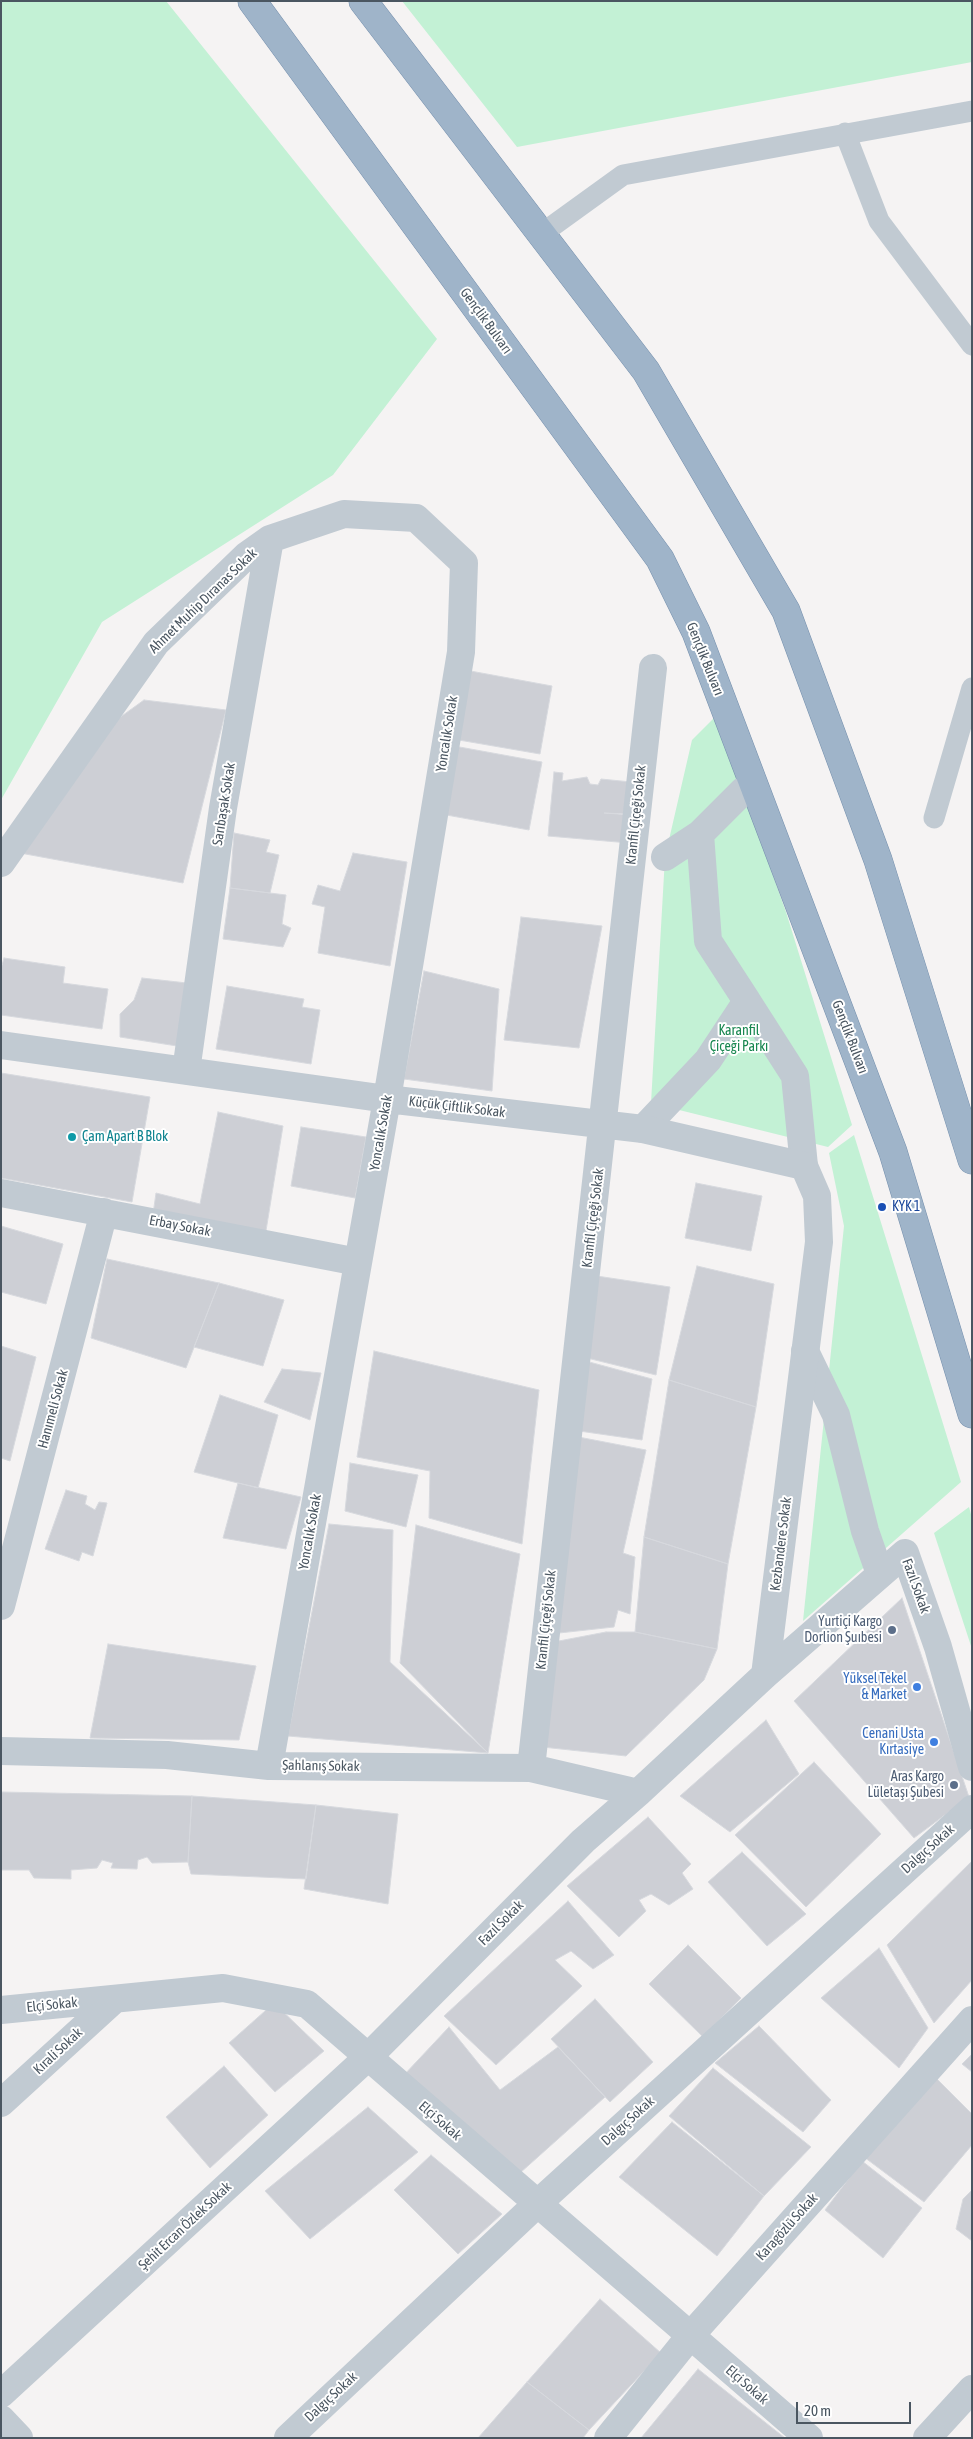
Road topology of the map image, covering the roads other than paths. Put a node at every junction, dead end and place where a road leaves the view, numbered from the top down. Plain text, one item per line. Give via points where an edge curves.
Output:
1 (252, 1) edge
2 (363, 1) edge
3 (972, 111) edge
4 (844, 133) junction
5 (540, 235) junction
6 (972, 344) edge
7 (416, 518) joint
8 (270, 539) junction
9 (653, 668) dead end
10 (972, 688) edge
11 (743, 791) dead end
12 (934, 818) dead end
13 (700, 834) junction
14 (665, 857) dead end
15 (1, 863) edge
16 (747, 1001) junction
17 (1, 1045) edge
18 (186, 1071) junction
19 (387, 1099) junction
20 (604, 1124) junction
21 (643, 1129) junction
22 (972, 1160) edge
23 (804, 1166) junction
24 (1, 1193) edge
25 (104, 1212) junction
26 (358, 1262) junction
27 (805, 1351) junction
28 (972, 1414) edge
29 (880, 1574) junction
30 (1, 1606) edge
31 (765, 1675) junction
32 (1, 1752) edge
33 (269, 1766) junction
34 (972, 1767) edge
35 (531, 1768) junction
36 (638, 1793) junction
37 (972, 1809) edge
38 (115, 1998) junction
39 (1, 2010) edge
40 (972, 2020) edge
41 (368, 2058) junction
42 (1, 2103) edge
43 (537, 2204) junction
44 (690, 2336) junction
45 (972, 2389) edge
46 (1, 2394) edge
47 (1, 2419) edge
48 (19, 2438) edge
49 (288, 2438) edge
50 (608, 2438) edge
51 (809, 2438) edge
52 (927, 2438) edge

1 - 28 highway, Gençlik Bulvarı via 660,559 696,632 893,1152
2 - 5 highway
3 - 4 lane
4 - 5 lane via 623,175
4 - 6 lane via 879,221
5 - 22 highway via 646,371 786,611 878,860
7 - 8 street, Ahmet Muhip Dıranas Sokak via 344,514
7 - 19 street, Yoncalık Sokak via 464,563 461,652
8 - 15 street, Ahmet Muhip Dıranas Sokak via 246,556 156,642
8 - 18 street, Sarıbaşak Sokak via 223,808
9 - 20 street, Kranfil Çiçeği Sokak
10 - 12 lane
11 - 13 street
13 - 14 street
13 - 16 street via 708,941
16 - 21 street via 708,1060
16 - 23 street via 795,1076
17 - 18 street, Küçük Çiftlik Sokak
18 - 19 street, Küçük Çiftlik Sokak
19 - 20 street, Küçük Çiftlik Sokak
19 - 26 street, Yoncalık Sokak
20 - 21 street, Küçük Çiftlik Sokak
20 - 35 street, Kranfil Çiçeği Sokak
21 - 23 street, Küçük Çiftlik Sokak
23 - 27 street, Kezbandere Sokak via 817,1196 819,1242
24 - 25 street, Erbay Sokak
25 - 26 street, Erbay Sokak
25 - 30 street, Hanımeli Sokak
26 - 33 street, Yoncalık Sokak
27 - 29 street via 836,1415 873,1560
27 - 31 street, Kezbandere Sokak
29 - 31 street, Fazıl Sokak
29 - 34 street, Fazıl Sokak via 905,1553 938,1647
31 - 36 street
32 - 33 street, Şahlanış Sokak via 167,1755
33 - 35 street, Şahlanış Sokak
35 - 36 street, Şahlanış Sokak
36 - 41 street, Fazıl Sokak via 583,1841
37 - 43 street, Dalgıç Sokak
38 - 39 street, Elçi Sokak
38 - 41 street, Elçi Sokak via 223,1988 307,2004
38 - 42 street, Kırali Sokak
40 - 44 street, Karagözlü Sokak
41 - 43 street, Elçi Sokak
41 - 46 street, Şehit Ercan Özlek Sokak
43 - 44 street, Elçi Sokak
43 - 49 street, Dalgıç Sokak
44 - 50 street, Karagözlü Sokak
44 - 51 street, Elçi Sokak
45 - 52 street
47 - 48 street

